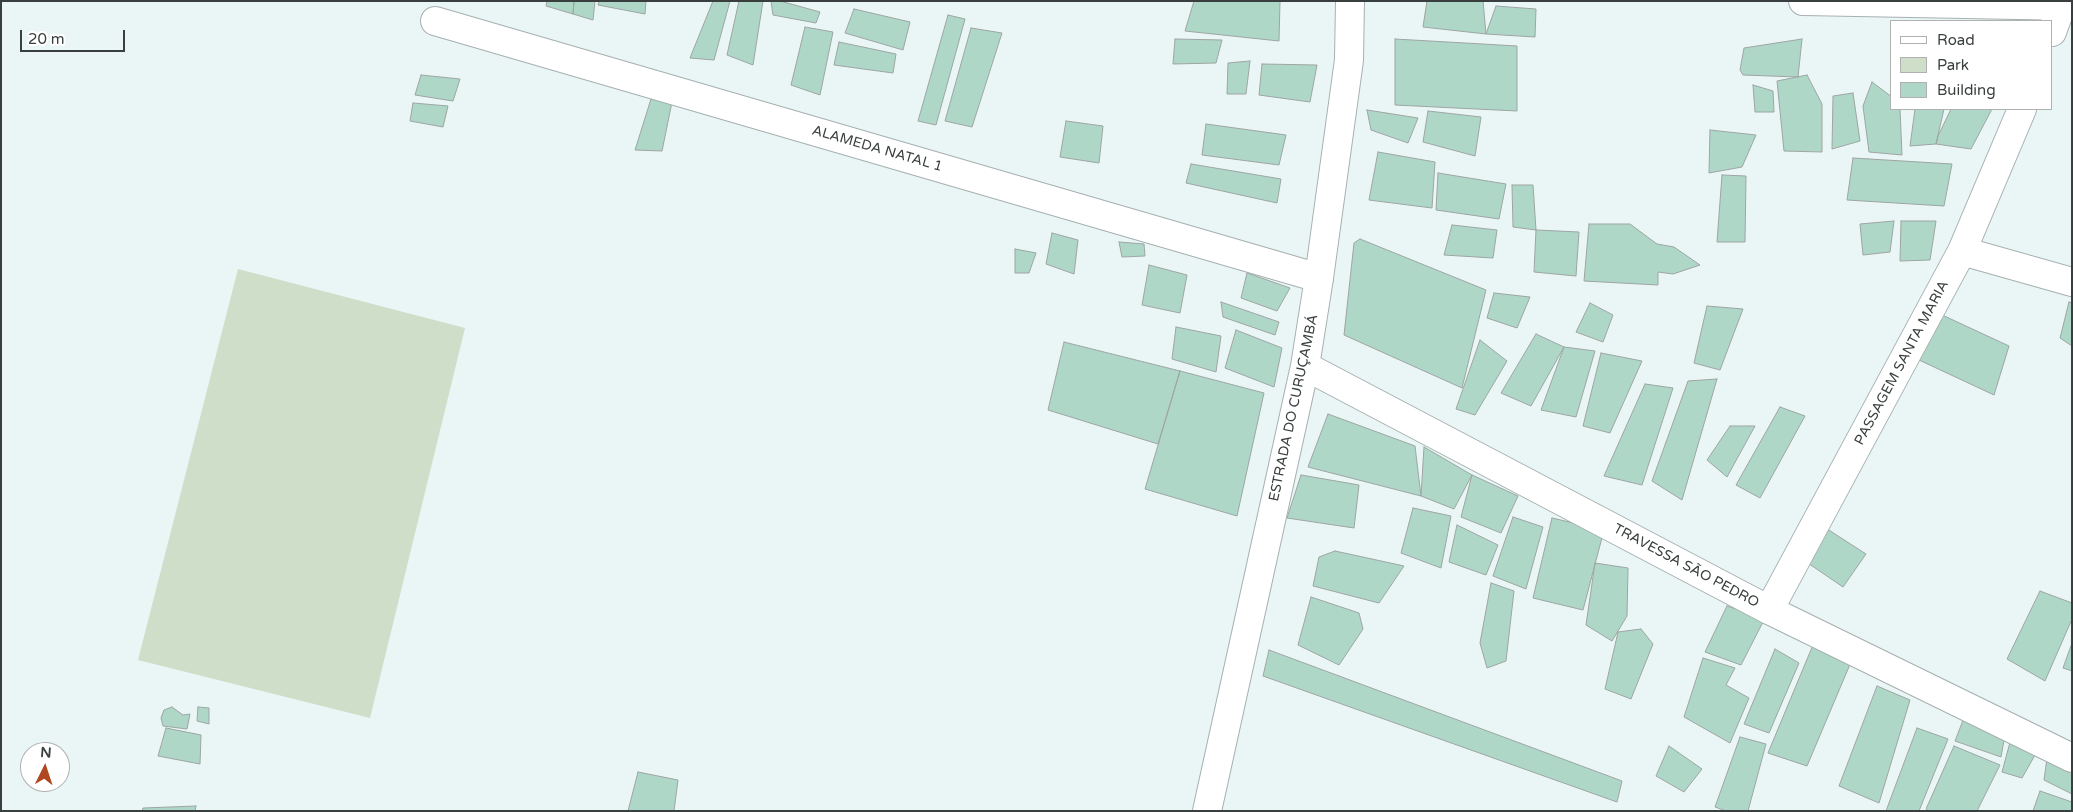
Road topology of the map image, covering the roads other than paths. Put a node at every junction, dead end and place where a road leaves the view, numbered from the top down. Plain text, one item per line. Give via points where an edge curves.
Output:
1 (1350, 1) edge
2 (1803, 1) edge
3 (2065, 5) edge
4 (435, 21) dead end
5 (2053, 30) edge
6 (2022, 110) edge
7 (1962, 250) junction
8 (1319, 278) junction
9 (2072, 282) edge
10 (1305, 366) junction
11 (1769, 610) junction
12 (2072, 758) edge
13 (1207, 811) edge

1 - 8 street, ESTRADA DO CURUÇAMBÁ via 1349,60
2 - 3 street
3 - 5 street
4 - 8 street, ALAMEDA NATAL 1
6 - 7 street, PASSAGEM SANTA MARIA
7 - 9 street
7 - 11 street, PASSAGEM SANTA MARIA
8 - 10 street, ESTRADA DO CURUÇAMBÁ
10 - 11 street, TRAVESSA SÃO PEDRO
10 - 13 street, ESTRADA DO CURUÇAMBÁ
11 - 12 street, TRAVESSA SÃO PEDRO

